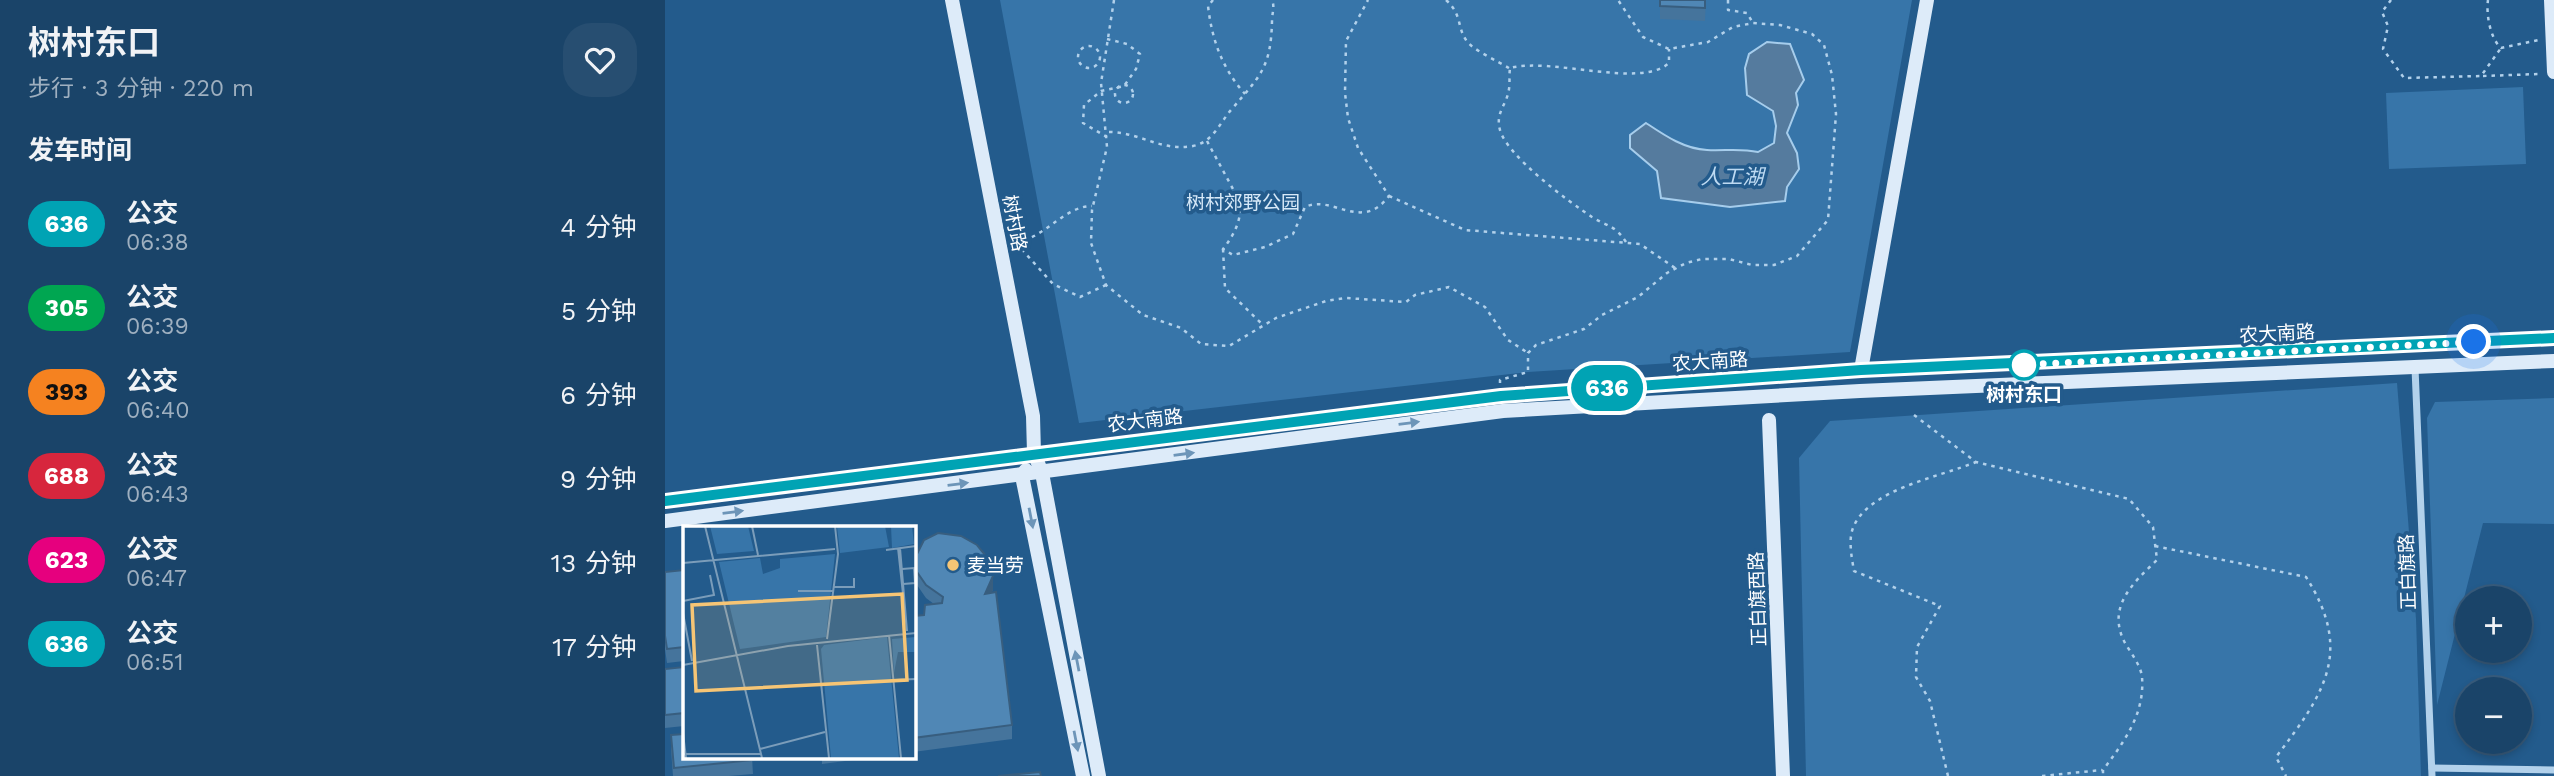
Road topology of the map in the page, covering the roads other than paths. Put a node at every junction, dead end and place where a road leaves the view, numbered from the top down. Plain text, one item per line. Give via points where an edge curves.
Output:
1 (952, 0) edge
2 (1927, 0) edge
3 (2551, 0) edge
4 (2550, 73) edge
5 (2554, 338) edge
6 (2554, 361) edge
7 (2415, 367) junction
8 (1861, 370) junction
9 (1769, 420) dead end
10 (1034, 453) junction
11 (1042, 473) junction
12 (1022, 476) junction
13 (665, 501) edge
14 (665, 521) edge
15 (2554, 770) edge
16 (2432, 772) edge
17 (1083, 776) edge
18 (1099, 776) edge
19 (1783, 776) edge

1 - 10 main road, 树村路 via 1033,416
2 - 8 main road
3 - 4 main road
5 - 8 main road, 农大南路
6 - 7 main road, 农大南路
11 -> 7 main road, 农大南路 via 1503,411
7 - 16 street, 正白旗路
8 - 10 main road, 农大南路 via 1501,396
9 - 19 main road, 正白旗西路
10 - 11 main road, 树村路
10 - 12 main road, 树村路
10 - 13 main road, 农大南路
11 - 12 main road, 农大南路
18 -> 11 main road, 树村路
14 -> 12 main road, 农大南路
12 -> 17 main road
15 - 16 street

